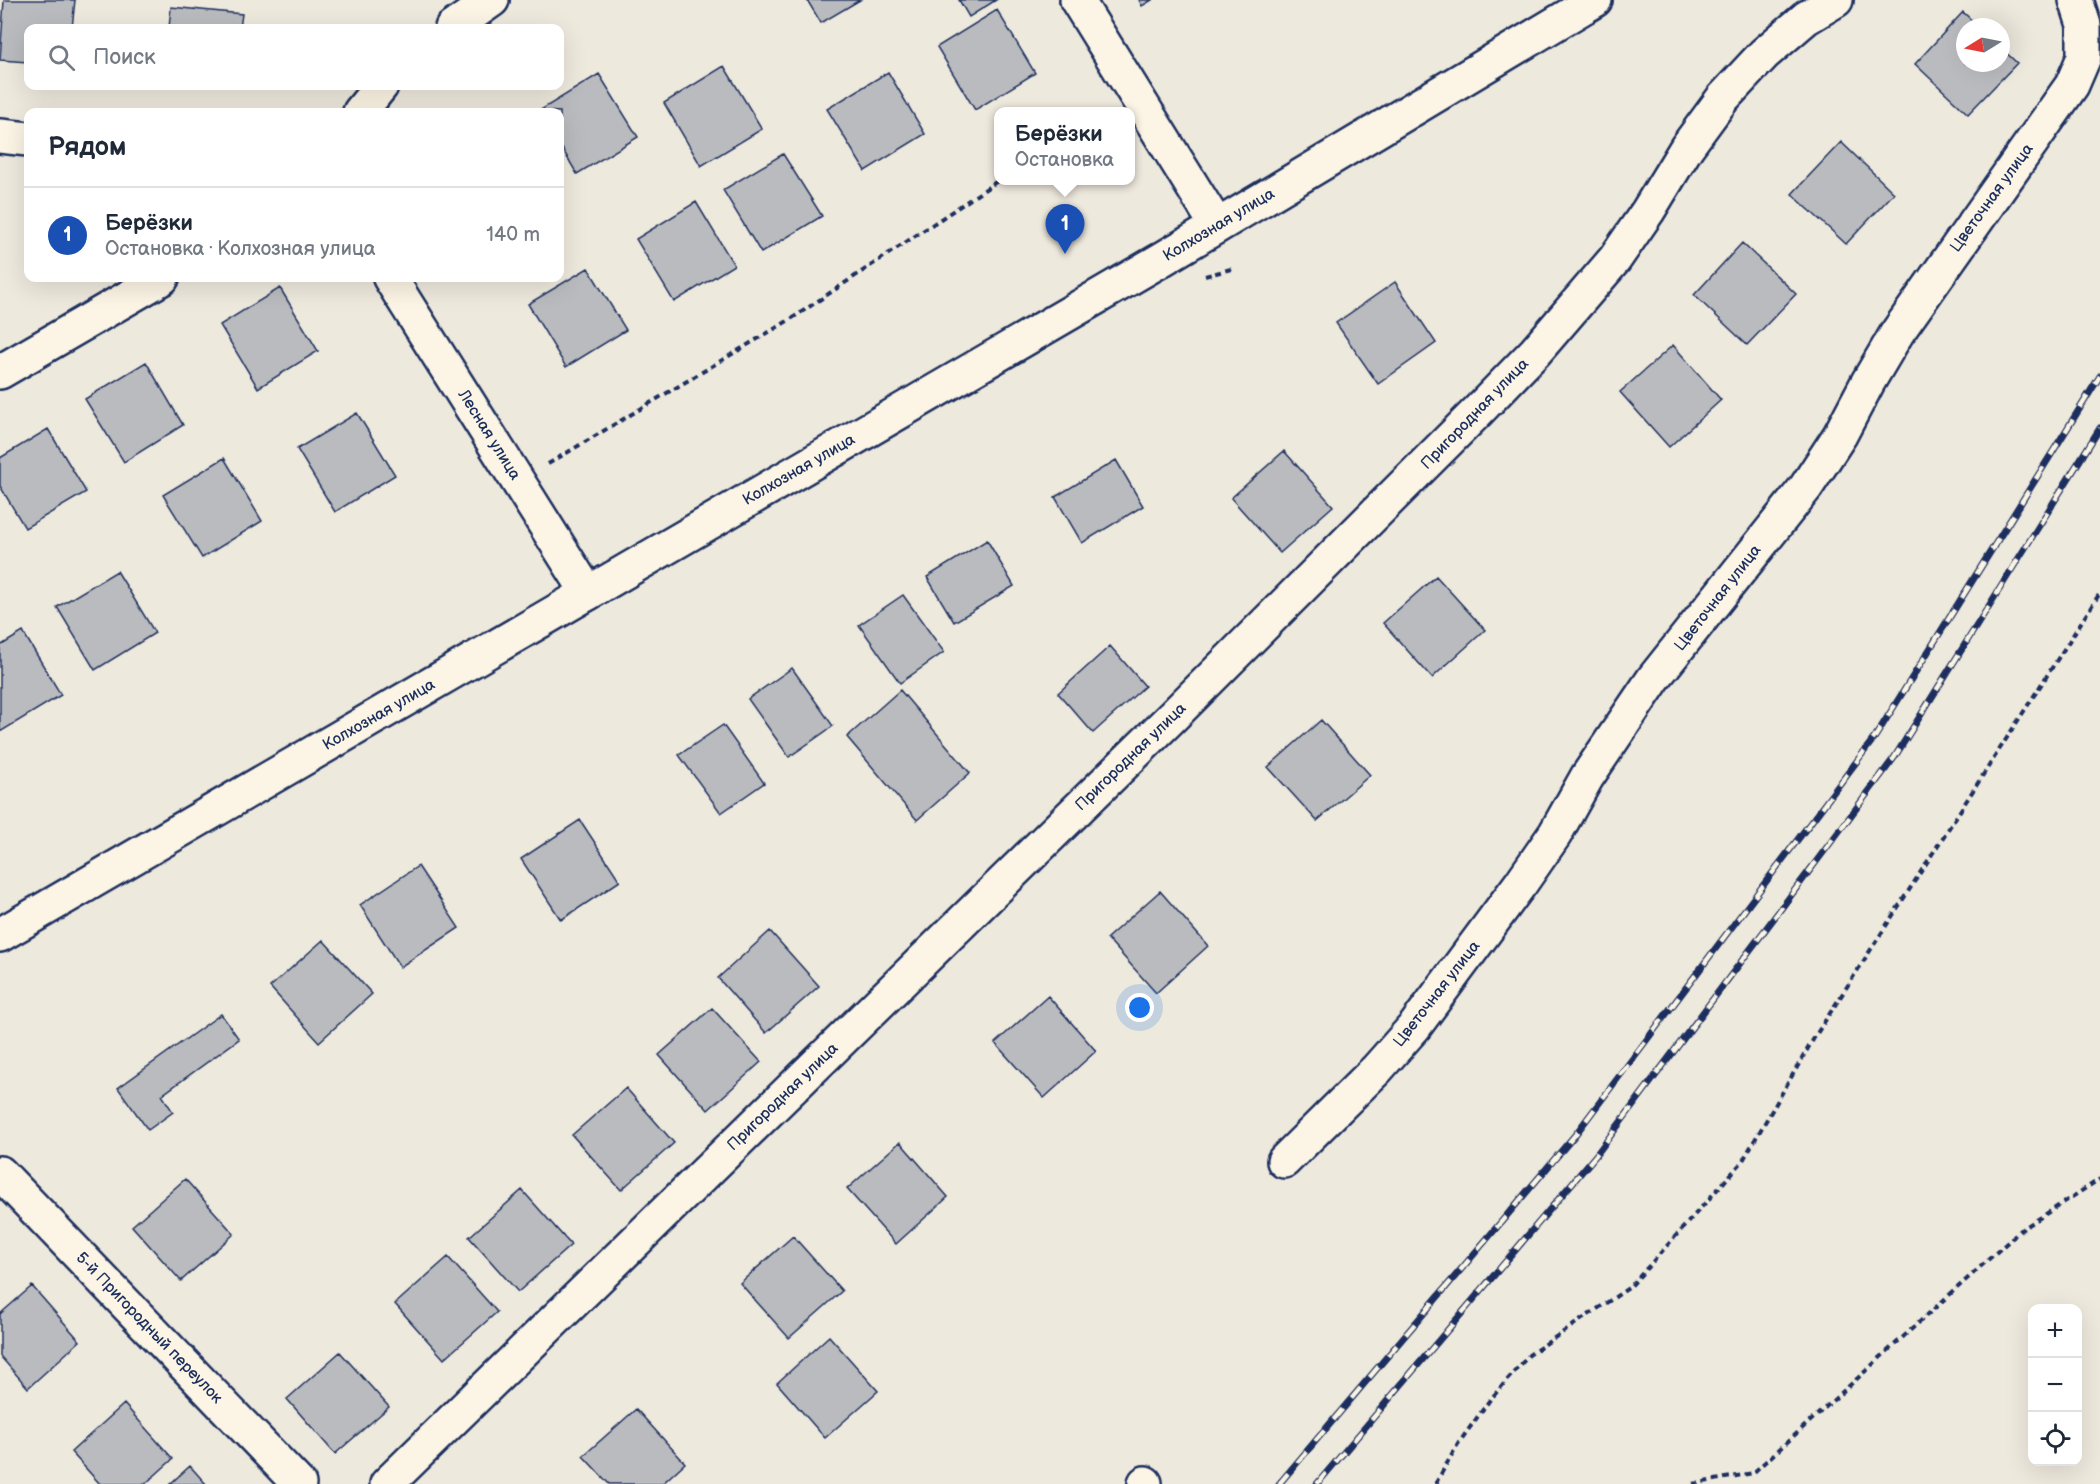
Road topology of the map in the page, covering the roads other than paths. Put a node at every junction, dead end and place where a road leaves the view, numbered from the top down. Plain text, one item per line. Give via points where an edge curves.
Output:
1 (492, 0) edge
2 (1077, 0) edge
3 (1595, 0) edge
4 (1836, 0) edge
5 (2076, 0) edge
6 (458, 24) edge
7 (378, 90) edge
8 (363, 108) edge
9 (0, 136) edge
10 (24, 139) edge
11 (1217, 226) junction
12 (155, 282) edge
13 (393, 282) edge
14 (0, 372) edge
15 (588, 593) junction
16 (0, 935) edge
17 (1284, 1161) dead end
18 (0, 1173) edge
19 (299, 1484) edge
20 (387, 1484) edge

1 - 6 street
2 - 11 street
3 - 11 street, Колхозная улица
4 - 20 street, Пригородная улица via 1806,18 1764,54 1723,98 1615,259 1477,412 1172,717
5 - 17 street, Цветочная улица via 2084,26 2084,57 2072,85 1897,333 1806,487 1654,678 1587,777 1555,834 1415,1026
7 - 8 street
9 - 10 street
11 - 15 street, Колхозная улица
12 - 14 street
13 - 15 street, Лесная улица
15 - 16 street, Колхозная улица
18 - 19 street, 5-й Пригородный переулок

